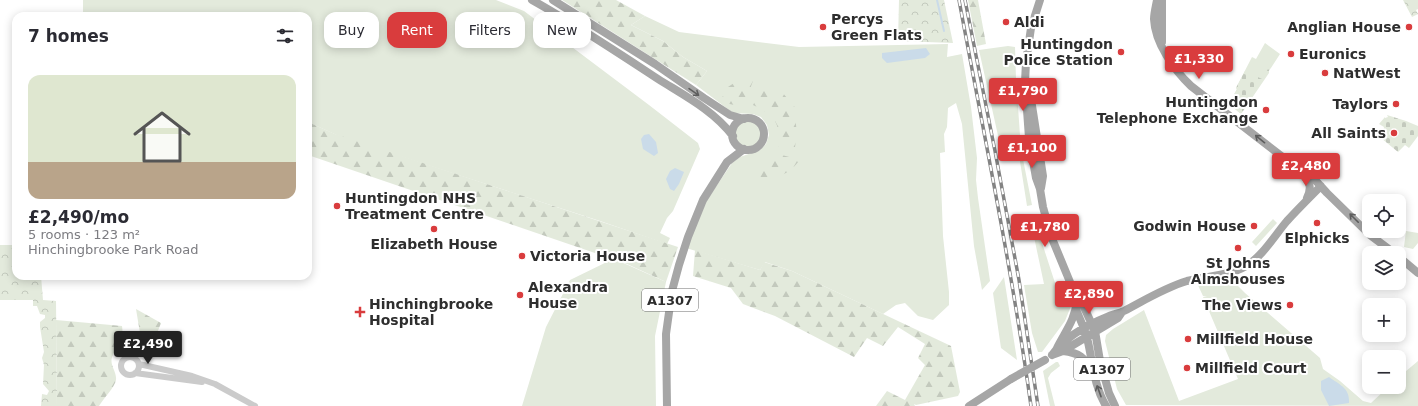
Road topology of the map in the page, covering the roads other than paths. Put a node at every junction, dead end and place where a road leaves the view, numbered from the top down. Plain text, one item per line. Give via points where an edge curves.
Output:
1 (532, 0) edge
2 (553, 0) edge
3 (1040, 0) edge
4 (1157, 0) edge
5 (1162, 0) edge
6 (1162, 44) junction
7 (744, 119) junction
8 (733, 138) junction
9 (744, 149) junction
10 (727, 162) junction
11 (1302, 172) junction
12 (1320, 185) junction
13 (1305, 202) junction
14 (1385, 246) edge
15 (1406, 263) edge
16 (1418, 272) edge
17 (1077, 299) junction
18 (1076, 309) junction
19 (1093, 328) junction
20 (1085, 332) junction
21 (1055, 353) junction
22 (139, 364) junction
23 (135, 373) junction
24 (1094, 376) junction
25 (215, 384) junction
26 (255, 406) edge
27 (667, 406) edge
28 (969, 406) edge
29 (1106, 406) edge
30 (1115, 406) edge

1 - 8 main road via 605,44 716,117
2 -> 7 main road via 663,69 730,115
3 - 17 main road via 1031,28 1026,69 1029,138 1050,236
4 - 6 main road via 1154,18 1156,33
5 - 6 main road
11 -> 6 main road via 1185,81 1171,64
7 - 8 main road via 734,127
7 - 9 main road via 759,122 763,127 764,137 759,146
8 - 9 main road
8 - 10 main road, A1307
9 - 10 main road, A1307
10 - 27 main road, A1307 via 703,200 672,291 666,334
11 - 12 main road
11 - 13 main road via 1310,184
12 - 13 main road
14 -> 12 main road via 1370,235
13 - 19 main road via 1253,261 1240,269 1163,290 1122,312 1118,318
15 - 16 main road
17 - 18 main road
17 - 19 main road via 1082,302
18 - 20 main road
18 - 21 main road
19 - 20 main road, A1307
19 - 30 main road, A1307 via 1100,362
20 - 21 main road, A1307 via 1067,339
20 - 24 main road
21 - 24 main road, A1307 via 1071,352 1080,355
21 - 28 main road, A1307, bridge
22 - 23 street
22 - 23 street via 135,358 129,356 121,362 124,373
22 - 25 street
23 - 25 street
29 -> 24 main road, A1307
25 - 26 street

